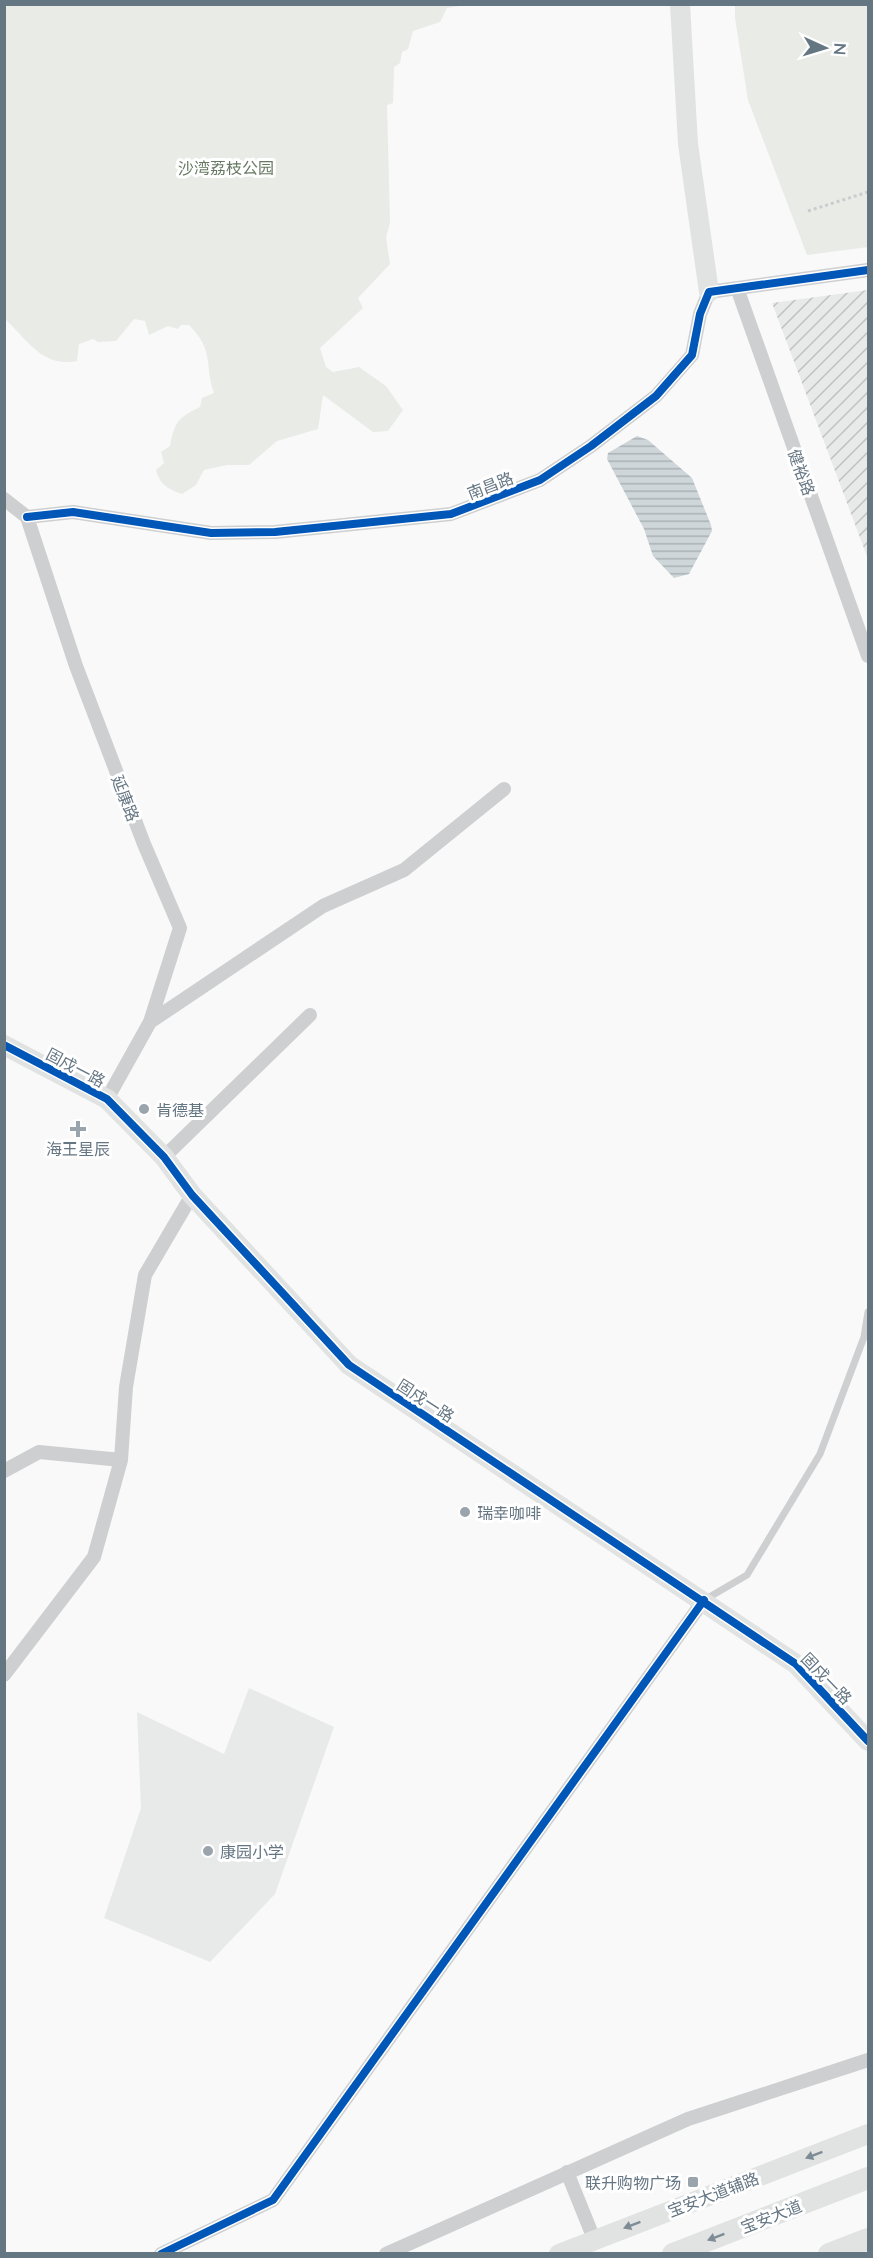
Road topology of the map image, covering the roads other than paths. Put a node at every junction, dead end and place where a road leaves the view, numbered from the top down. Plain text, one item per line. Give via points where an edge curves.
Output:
1 (680, 4) edge
2 (868, 270) edge
3 (737, 288) junction
4 (709, 292) junction
5 (4, 499) edge
6 (27, 517) junction
7 (868, 656) edge
8 (504, 789) dead end
9 (310, 1015) dead end
10 (150, 1022) junction
11 (4, 1045) edge
12 (107, 1099) junction
13 (164, 1157) junction
14 (192, 1196) junction
15 (868, 1312) edge
16 (121, 1460) junction
17 (4, 1471) edge
18 (704, 1600) junction
19 (4, 1675) edge
20 (868, 1741) edge
21 (868, 2060) edge
22 (868, 2134) edge
23 (567, 2172) junction
24 (868, 2178) edge
25 (594, 2239) junction
26 (868, 2239) edge
27 (161, 2253) edge
28 (386, 2253) edge
29 (559, 2253) edge
30 (673, 2253) edge
31 (829, 2253) edge

1 - 4 street via 688,144
2 - 3 street
3 - 4 street
3 - 7 street, 健裕路
4 - 6 street, 南昌路 via 692,355 656,396 540,480 451,514 275,532 211,533 73,512
5 - 6 street
6 - 10 street, 延康路 via 76,666 180,928
8 - 10 street via 404,870 323,906
9 - 13 street
10 - 12 street, 延康路
11 - 12 street, 固戍一路
12 - 13 street, 固戍一路
13 - 14 street, 固戍一路
14 - 16 street via 145,1275 126,1387
14 - 18 street, 固戍一路 via 349,1365
15 - 18 lane via 864,1338 820,1454 747,1575
16 - 17 street via 39,1452
16 - 19 street via 94,1557
18 - 20 street, 固戍一路 via 796,1664
18 - 27 street via 273,2200
21 - 23 street via 688,2119
22 -> 25 street, 宝安大道辅路
23 - 25 street
23 - 28 street
24 -> 30 main road, 宝安大道
25 - 29 street, 宝安大道辅路
26 - 31 main road

